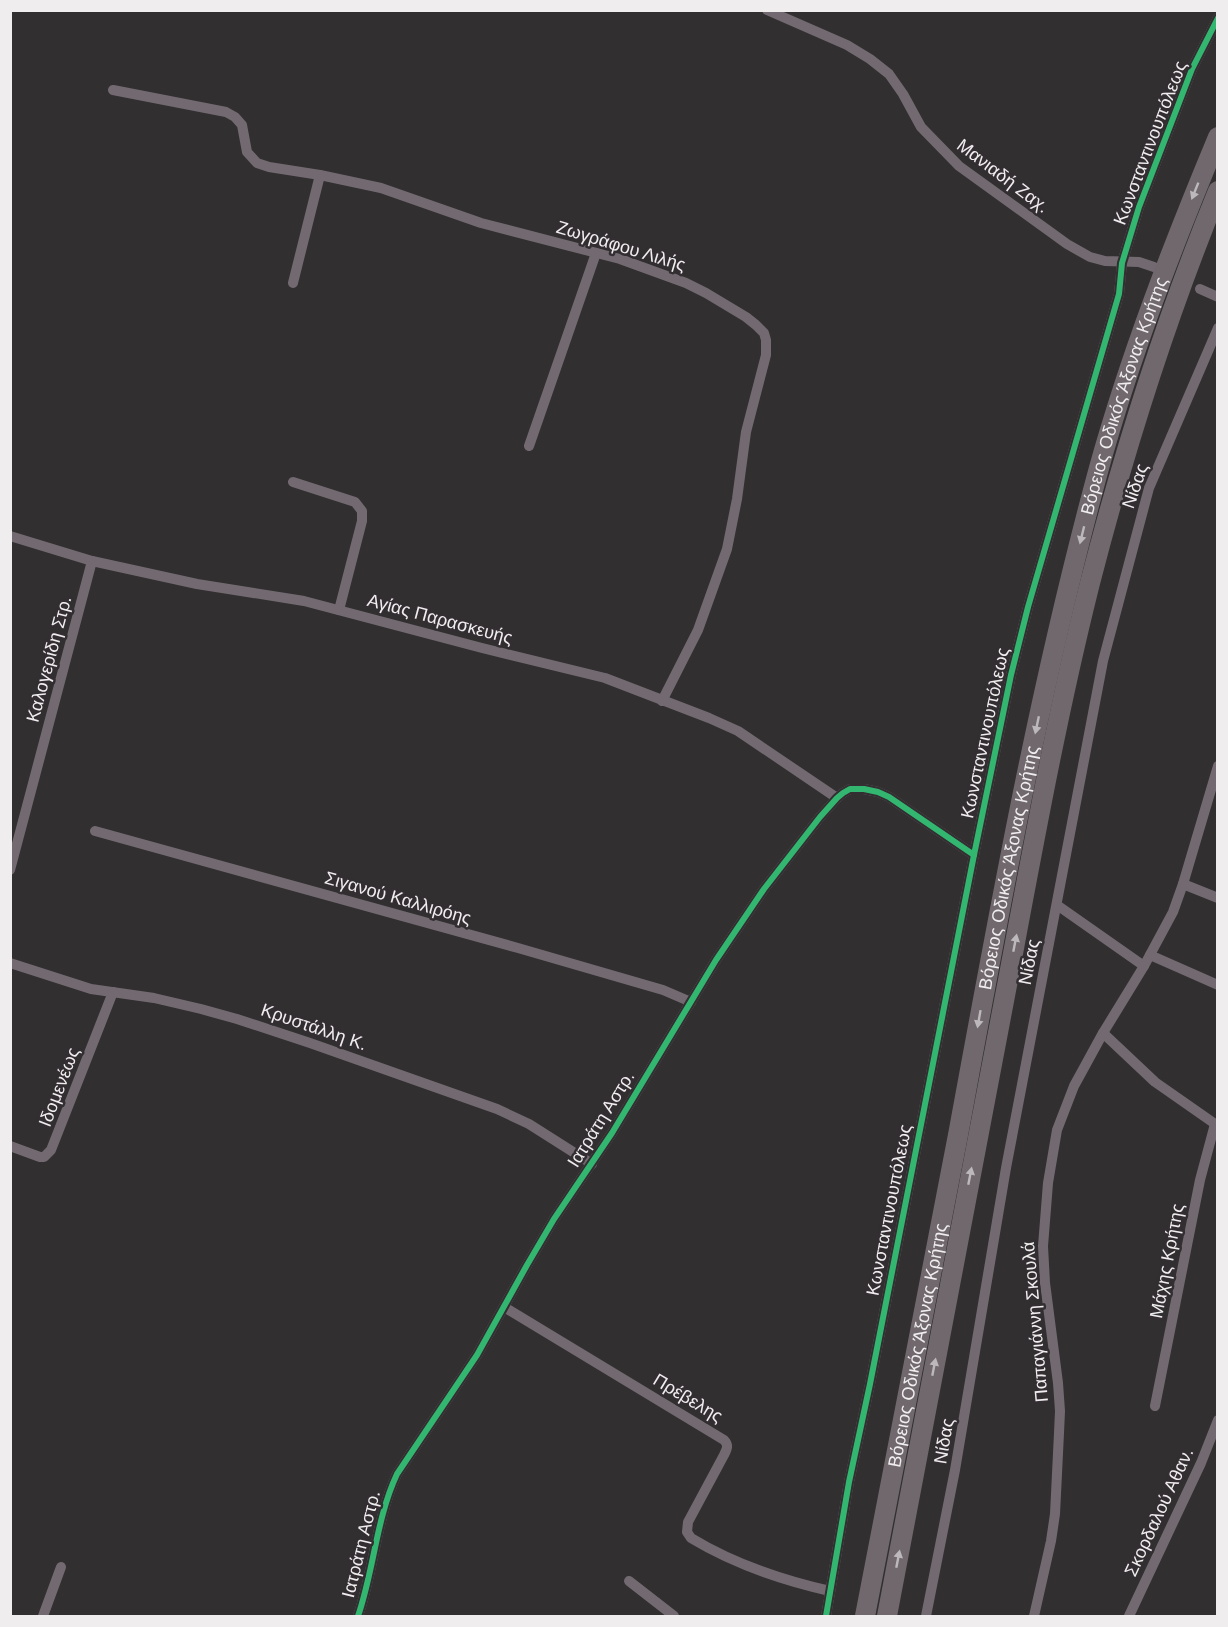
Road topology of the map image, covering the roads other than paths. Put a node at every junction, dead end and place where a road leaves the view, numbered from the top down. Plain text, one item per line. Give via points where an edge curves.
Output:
1 (767, 10) edge
2 (1218, 18) edge
3 (113, 90) dead end
4 (1218, 137) edge
5 (320, 175) junction
6 (1218, 191) edge
7 (596, 253) junction
8 (1122, 262) junction
9 (1154, 267) dead end
10 (293, 283) dead end
11 (1200, 288) dead end
12 (1218, 297) edge
13 (1218, 328) edge
14 (529, 446) dead end
15 (293, 483) dead end
16 (10, 536) edge
17 (92, 561) junction
18 (339, 610) junction
19 (662, 701) junction
20 (1218, 766) edge
21 (837, 798) junction
22 (95, 831) dead end
23 (974, 855) junction
24 (10, 870) edge
25 (1183, 884) junction
26 (1218, 898) edge
27 (1057, 905) junction
28 (1150, 955) junction
29 (1144, 966) junction
30 (12, 967) edge
31 (1218, 985) edge
32 (113, 992) junction
33 (691, 1002) junction
34 (1103, 1033) junction
35 (1216, 1125) edge
36 (10, 1146) edge
37 (592, 1164) junction
38 (504, 1307) junction
39 (1155, 1406) dead end
40 (1218, 1420) edge
41 (61, 1567) dead end
42 (629, 1581) dead end
43 (830, 1591) junction
44 (43, 1617) edge
45 (358, 1617) edge
46 (674, 1617) edge
47 (825, 1617) edge
48 (865, 1617) edge
49 (887, 1617) edge
50 (926, 1617) edge
51 (1034, 1617) edge
52 (1129, 1617) edge

1 - 8 street, Μανιαδή Ζαχ. via 848,45 870,59 889,74 921,127 959,166 1090,257
2 - 8 street, Κωνσταντινουπόλεως via 1170,124
3 - 5 street, Ζωγράφου Λιλής via 226,112 242,125 247,152 257,163
4 -> 48 highway, Βόρειος Οδικός Άξονας Κρήτης via 1169,257 1127,378 1100,465 1048,670
5 - 7 street, Ζωγράφου Λιλής via 381,188 481,223
5 - 10 street
49 -> 6 highway, Βόρειος Οδικός Άξονας Κρήτης via 1044,789 1090,585 1166,330
7 - 14 street
7 - 19 street, Ζωγράφου Λιλής via 706,292 756,324 766,340 727,549 698,630
8 - 9 street, Μανιαδή Ζαχ.
8 - 23 street, Κωνσταντινουπόλεως via 1119,294 1025,618
11 - 12 street
13 - 27 street, Νίδας via 1149,488 1103,661
15 - 18 street via 355,502 362,511
16 - 17 street, Αγίας Παρασκευής
17 - 18 street, Αγίας Παρασκευής
17 - 24 street, Καλογερίδη Στρ.
18 - 19 street, Αγίας Παρασκευής via 605,678
19 - 21 street, Αγίας Παρασκευής via 738,731
20 - 25 street, Παπαγιάννη Σκουλά
21 - 23 street via 850,789 878,792
21 - 33 street, Ιατράτη Αστρ. via 745,915
22 - 33 street, Σιγανού Καλλιρόης via 529,951 663,990
23 - 43 street, Κωνσταντινουπόλεως
25 - 26 street
25 - 28 street, Παπαγιάννη Σκουλά
27 - 29 street
27 - 50 street, Νίδας
28 - 29 street, Παπαγιάννη Σκουλά
28 - 31 street
29 - 34 street, Παπαγιάννη Σκουλά
30 - 32 street, Κρυστάλλη Κ.
32 - 36 street, Ιδομενέως via 51,1150 40,1157
32 - 37 street, Κρυστάλλη Κ. via 237,1019 497,1109 529,1124
33 - 37 street, Ιατράτη Αστρ.
34 - 35 street via 1155,1082
34 - 51 street, Παπαγιάννη Σκουλά via 1068,1099 1048,1183 1044,1261 1060,1422 1055,1514
35 - 39 street, Μάχης Κρήτης via 1200,1180
37 - 38 street, Ιατράτη Αστρ. via 545,1234
38 - 43 street, Πρέβελης via 724,1440 724,1455 688,1522 691,1538 751,1569
38 - 45 street, Ιατράτη Αστρ. via 396,1474
40 - 52 street, Σκορδαλού Αθαν.
41 - 44 street
42 - 46 street
43 - 47 street, Κωνσταντινουπόλεως

